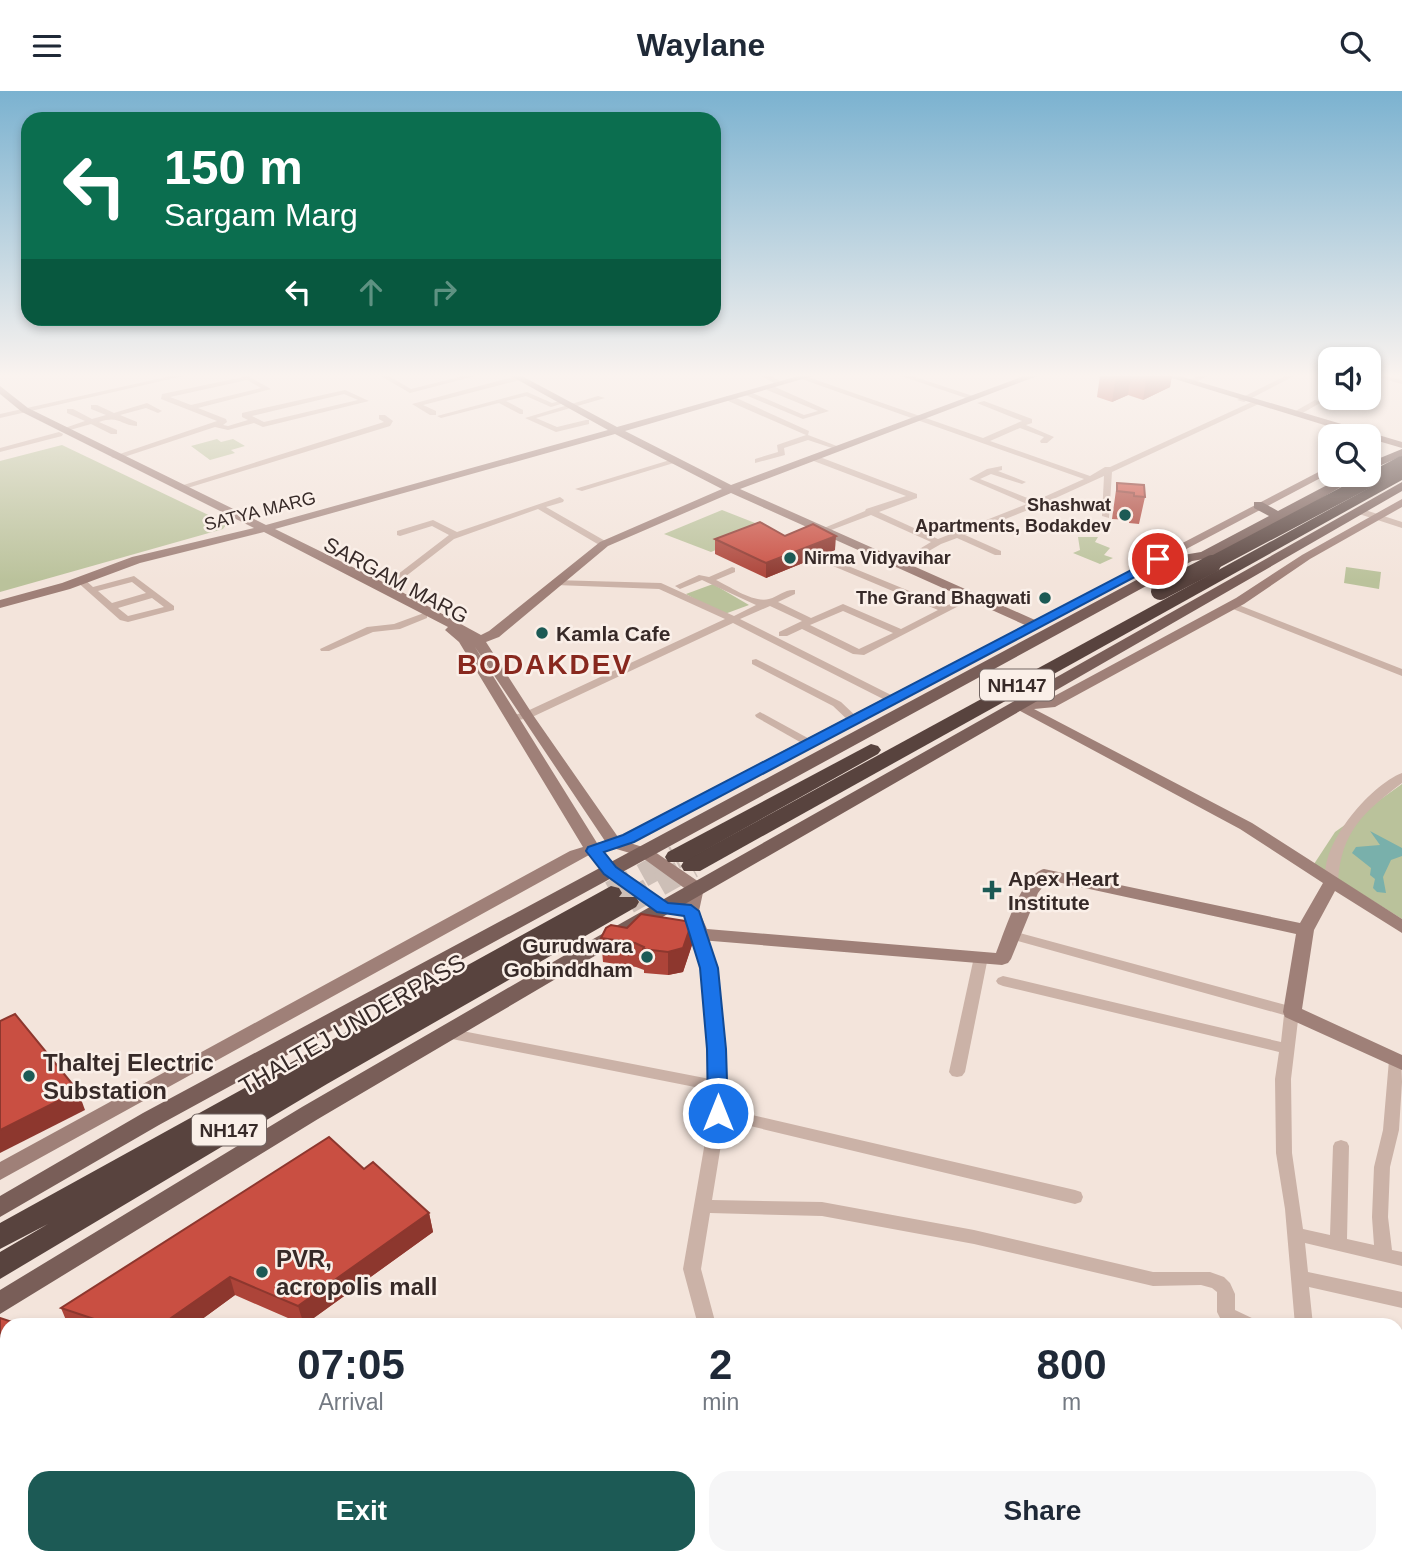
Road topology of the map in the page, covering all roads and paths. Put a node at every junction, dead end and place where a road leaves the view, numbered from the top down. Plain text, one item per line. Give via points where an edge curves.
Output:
1 (21, 444) edge
2 (84, 444) edge
3 (86, 444) edge
4 (157, 444) edge
5 (323, 444) edge
6 (562, 444) edge
7 (638, 444) edge
8 (787, 444) edge
9 (826, 444) edge
10 (850, 444) edge
11 (991, 444) edge
12 (1161, 444) edge
13 (1384, 444) edge
14 (838, 448) junction
15 (0, 450) edge
16 (1402, 451) edge
17 (115, 457) junction
18 (814, 458) junction
19 (758, 461) dead end
20 (673, 462) junction
21 (1381, 462) edge
22 (1402, 463) edge
23 (1381, 468) edge
24 (1108, 469) junction
25 (995, 470) joint
26 (1402, 472) edge
27 (1318, 475) edge
28 (1089, 478) junction
29 (1021, 482) dead end
30 (1334, 487) edge
31 (1402, 487) edge
32 (178, 488) junction
33 (579, 489) dead end
34 (730, 489) junction
35 (560, 500) dead end
36 (1402, 502) edge
37 (1035, 504) junction
38 (1258, 505) junction
39 (539, 506) junction
40 (869, 511) junction
41 (1368, 514) junction
42 (1106, 516) dead end
43 (1280, 517) junction
44 (1402, 525) edge
45 (253, 529) junction
46 (823, 530) junction
47 (400, 533) dead end
48 (456, 535) junction
49 (958, 535) junction
50 (938, 542) junction
51 (604, 544) junction
52 (998, 553) dead end
53 (1205, 555) junction
54 (836, 564) dead end
55 (901, 564) junction
56 (732, 571) dead end
57 (80, 580) junction
58 (709, 580) junction
59 (556, 582) junction
60 (1233, 582) junction
61 (680, 586) dead end
62 (385, 588) junction
63 (91, 590) junction
64 (792, 592) dead end
65 (154, 594) junction
66 (973, 596) junction
67 (4, 601) edge
68 (770, 602) junction
69 (1154, 602) junction
70 (1231, 605) junction
71 (111, 607) junction
72 (946, 610) junction
73 (424, 616) junction
74 (736, 618) junction
75 (807, 624) junction
76 (1034, 624) junction
77 (901, 633) junction
78 (783, 634) dead end
79 (473, 644) junction
80 (325, 649) dead end
81 (756, 662) dead end
82 (1402, 673) edge
83 (893, 701) junction
84 (1016, 705) junction
85 (760, 715) dead end
86 (519, 717) junction
87 (855, 721) junction
88 (811, 744) junction
89 (1402, 778) edge
90 (615, 844) junction
91 (594, 851) junction
92 (646, 853) junction
93 (684, 861) tunnel mouth
94 (1332, 882) junction
95 (616, 888) junction
96 (696, 888) junction
97 (663, 908) junction
98 (691, 911) junction
99 (1402, 927) edge
100 (1305, 930) junction
101 (700, 934) junction
102 (1012, 935) junction
103 (981, 957) junction
104 (1003, 981) dead end
105 (1292, 1012) junction
106 (447, 1033) junction
107 (1287, 1049) junction
108 (1399, 1061) edge
109 (957, 1072) dead end
110 (718, 1086) junction
111 (718, 1113) junction
112 (1341, 1146) dead end
113 (0, 1172) edge
114 (1075, 1196) dead end
115 (703, 1206) junction
116 (0, 1208) edge
117 (1295, 1234) junction
118 (0, 1237) edge
119 (1338, 1245) junction
120 (1393, 1258) edge
121 (0, 1267) edge
122 (1299, 1277) junction
123 (1402, 1300) edge
124 (0, 1303) edge
125 (705, 1318) edge
126 (1234, 1318) edge
127 (1303, 1318) edge

1 - 15 street
2 - 45 street, SARGAM MARG
3 - 17 street, SARGAM MARG
4 - 17 street
5 - 32 street
6 - 45 street, SATYA MARG
7 - 20 street
8 - 19 street via 780,446 782,453
9 - 14 street
10 - 14 street
11 - 28 street
12 - 24 street
13 - 16 street
14 - 18 street
16 - 21 main road
17 - 32 street, SARGAM MARG
18 - 34 street
18 - 40 street via 914,496
20 - 33 street
20 - 34 street
22 - 69 highway, NH147, bridge
23 - 26 main road
24 - 28 street
24 - 42 street
25 - 29 street
25 - 37 street via 974,479
26 - 69 highway, NH147
27 - 38 street
28 - 37 street
30 - 43 main road
31 - 41 main road
32 - 45 street, SARGAM MARG
34 - 46 street
34 - 51 street
35 - 39 street
36 - 41 street
37 - 49 street
38 - 43 main road
38 - 76 street
39 - 48 street
39 - 51 street
40 - 46 street
40 - 50 street
41 - 44 street
41 - 60 main road
41 - 70 street
43 - 53 main road
45 - 57 street, SATYA MARG
45 - 62 street, SARGAM MARG
45 - 67 street, SATYA MARG via 143,554
45 - 73 street, SARGAM MARG
46 - 55 street
47 - 48 street via 433,523
48 - 62 street
49 - 50 street
49 - 52 street
50 - 55 street
51 - 59 street
53 - 69 main road via 1148,589
53 - 92 main road via 1188,558
54 - 72 street
55 - 66 street
56 - 58 street
57 - 63 street
57 - 67 street, SATYA MARG
58 - 61 street via 702,577
58 - 68 street via 755,602
59 - 74 street via 661,586
59 - 79 street via 494,634
60 - 69 main road via 1170,611
60 - 84 main road
62 - 79 street, SARGAM MARG via 460,627
63 - 65 street via 134,579
63 - 71 street
64 - 68 street
65 - 71 street
65 - 71 street via 169,610 133,620
66 - 72 street
66 - 76 street
68 - 74 street
68 - 75 street
69 - 93 highway, NH147
70 - 82 street
70 - 84 street via 1050,704
72 - 77 street
73 - 79 street, SARGAM MARG
73 - 80 street via 396,627 371,629
74 - 83 street
74 - 86 street
75 - 77 street via 858,652
75 - 77 street via 845,603
75 - 78 street
76 - 83 street
79 - 86 street, SARGAM MARG
81 - 87 street via 837,704
83 - 87 street
84 - 94 street via 1245,826
84 - 96 main road
85 - 88 street
86 - 90 street, SARGAM MARG
86 - 91 street, SARGAM MARG
87 - 88 street
88 - 90 street
89 - 94 street via 1354,817 1332,860
90 - 91 street
90 - 92 street
91 - 95 street, SARGAM MARG
91 - 113 street via 576,854
92 - 95 main road
92 - 96 street
94 - 99 street
94 - 100 street
95 - 97 street, SARGAM MARG
95 - 116 main road via 151,1118
95 - 118 highway, THALTEJ UNDERPASS / NH147
95 - 121 highway, THALTEJ UNDERPASS / NH147 via 318,1077
96 - 97 main road
96 - 98 street
97 - 98 street, SARGAM MARG
97 - 106 main road
98 - 101 street
100 - 102 street via 1044,874 1030,892
100 - 105 street
101 - 103 street
101 - 110 street via 709,968
102 - 103 street via 1002,959
102 - 105 street
103 - 109 street
104 - 107 street
105 - 107 street
105 - 108 street
106 - 110 street
106 - 124 main road
107 - 117 street via 1284,1153
108 - 120 street via 1382,1167 1380,1217
110 - 111 street
111 - 114 street
111 - 115 street
112 - 119 street
115 - 125 street via 692,1269
115 - 126 street via 822,1209 974,1237 1153,1279 1183,1276 1213,1281 1226,1292 1224,1307
117 - 119 street
117 - 122 street
119 - 120 street
122 - 123 street
122 - 127 street

